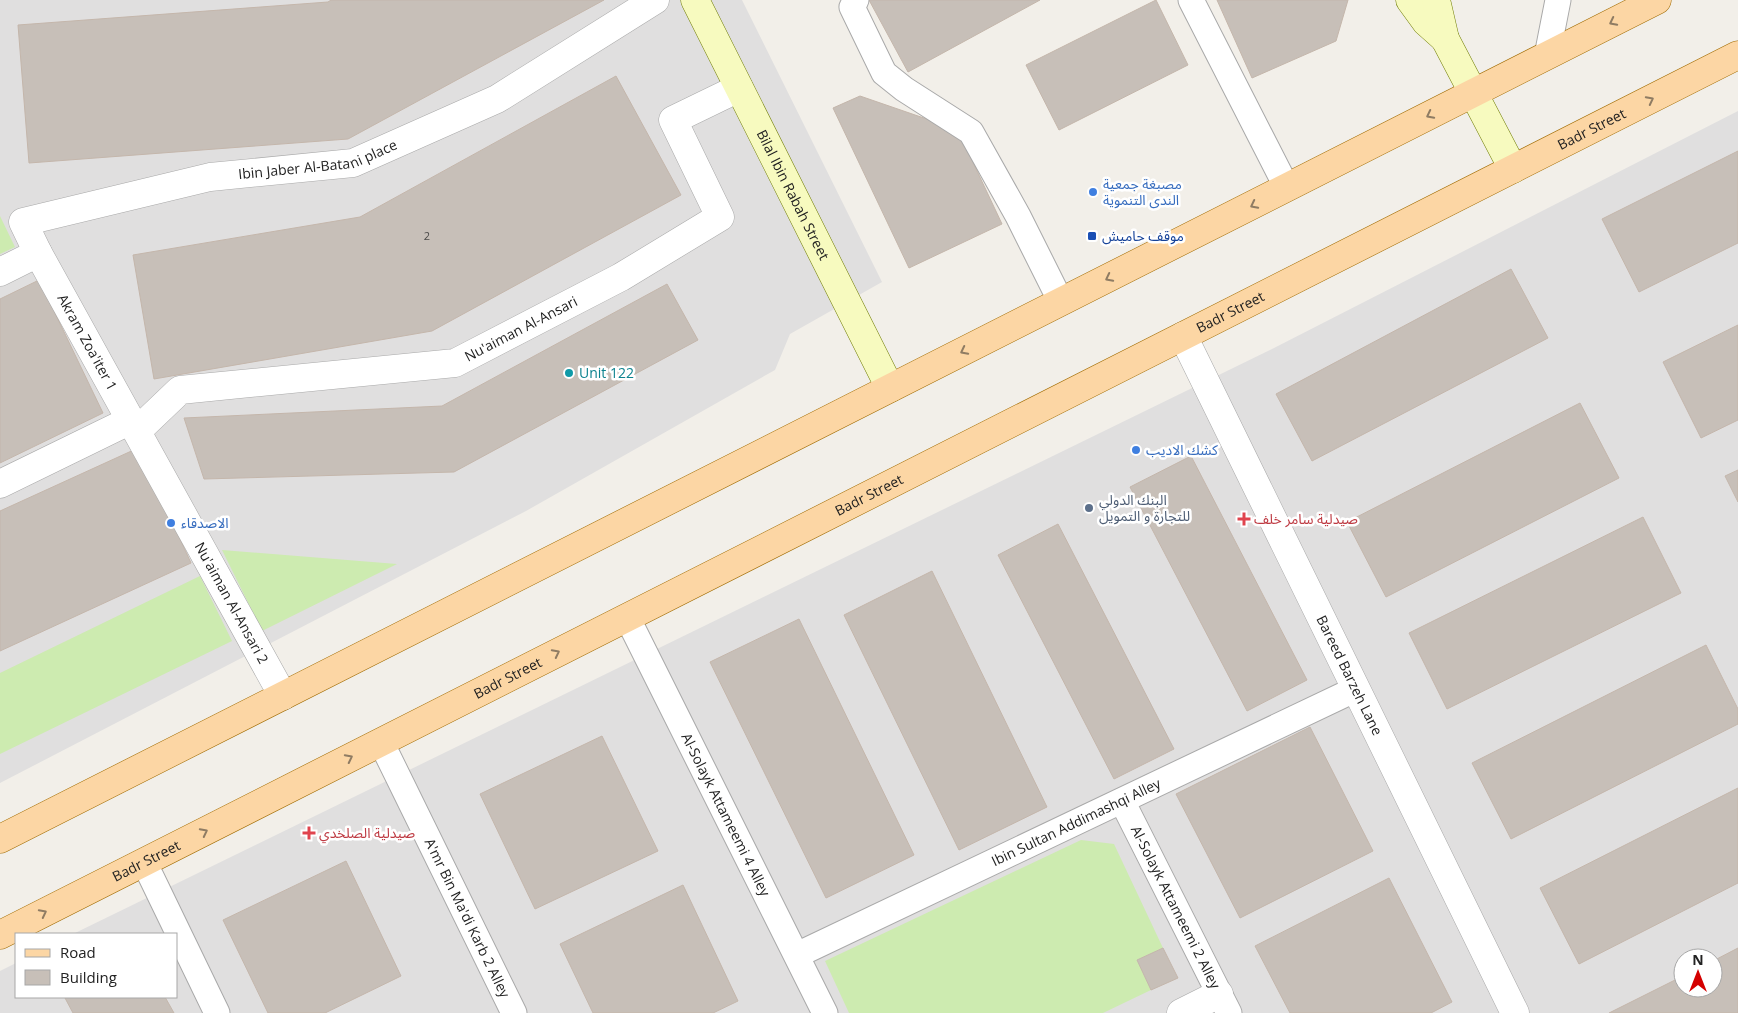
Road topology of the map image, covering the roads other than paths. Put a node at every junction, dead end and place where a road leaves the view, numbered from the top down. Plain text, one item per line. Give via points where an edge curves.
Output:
1 (655, 0) edge
2 (695, 0) edge
3 (856, 0) edge
4 (1191, 0) edge
5 (1410, 0) edge
6 (1436, 0) edge
7 (1558, 0) edge
8 (1657, 0) edge
9 (1445, 39) junction
10 (1738, 55) edge
11 (1547, 56) junction
12 (739, 88) junction
13 (1473, 93) junction
14 (1513, 169) junction
15 (1287, 188) junction
16 (38, 253) junction
17 (0, 272) edge
18 (1061, 302) junction
19 (1182, 336) junction
20 (890, 388) junction
21 (134, 425) junction
22 (0, 484) edge
23 (627, 617) junction
24 (1356, 689) junction
25 (283, 696) junction
26 (381, 742) junction
27 (1122, 801) junction
28 (0, 839) edge
29 (144, 862) junction
30 (0, 935) edge
31 (797, 955) junction
32 (1224, 1004) edge
33 (217, 1013) edge
34 (514, 1013) edge
35 (826, 1013) edge
36 (1181, 1013) edge
37 (1515, 1013) edge

1 - 16 street, Ibin Jaber Al-Batani place via 496,99 353,163 210,177 23,222
2 - 12 main road, Bilal Ibin Rabah Street
3 - 18 lane via 852,7 884,73 971,132
4 - 15 lane
5 - 9 main road via 1426,22
6 - 9 main road
7 - 11 lane
8 -> 11 main road
9 - 13 main road
14 -> 10 main road, Badr Street
11 - 13 main road
12 - 20 main road, Bilal Ibin Rabah Street
12 - 21 street, Nu'aiman Al-Ansari via 673,120 720,216 621,277 455,363 180,390
13 - 14 main road
13 -> 15 main road
14 - 19 main road, Badr Street
15 -> 18 main road
16 - 17 street
16 - 21 street, Akram Zoa'iter 1
18 -> 20 main road
19 - 23 main road, Badr Street
19 - 24 street, Bareed Barzeh Lane
20 - 25 main road
21 - 22 street
21 - 25 street, Nu'aiman Al-Ansari 2
26 -> 23 main road, Badr Street
23 - 31 lane, Al-Solayk Attameemi 4 Alley
24 - 27 lane, Ibin Sultan Addimashqi Alley
24 - 37 street, Bareed Barzeh Lane
25 - 28 main road
29 -> 26 main road, Badr Street
26 - 34 lane, A'mr Bin Ma'di Karb 2 Alley
27 - 31 lane, Ibin Sultan Addimashqi Alley
27 - 32 lane, Al-Solayk Attameemi 2 Alley
30 -> 29 main road, Badr Street
29 - 33 lane
31 - 35 lane, Al-Solayk Attameemi 4 Alley
32 - 36 street

